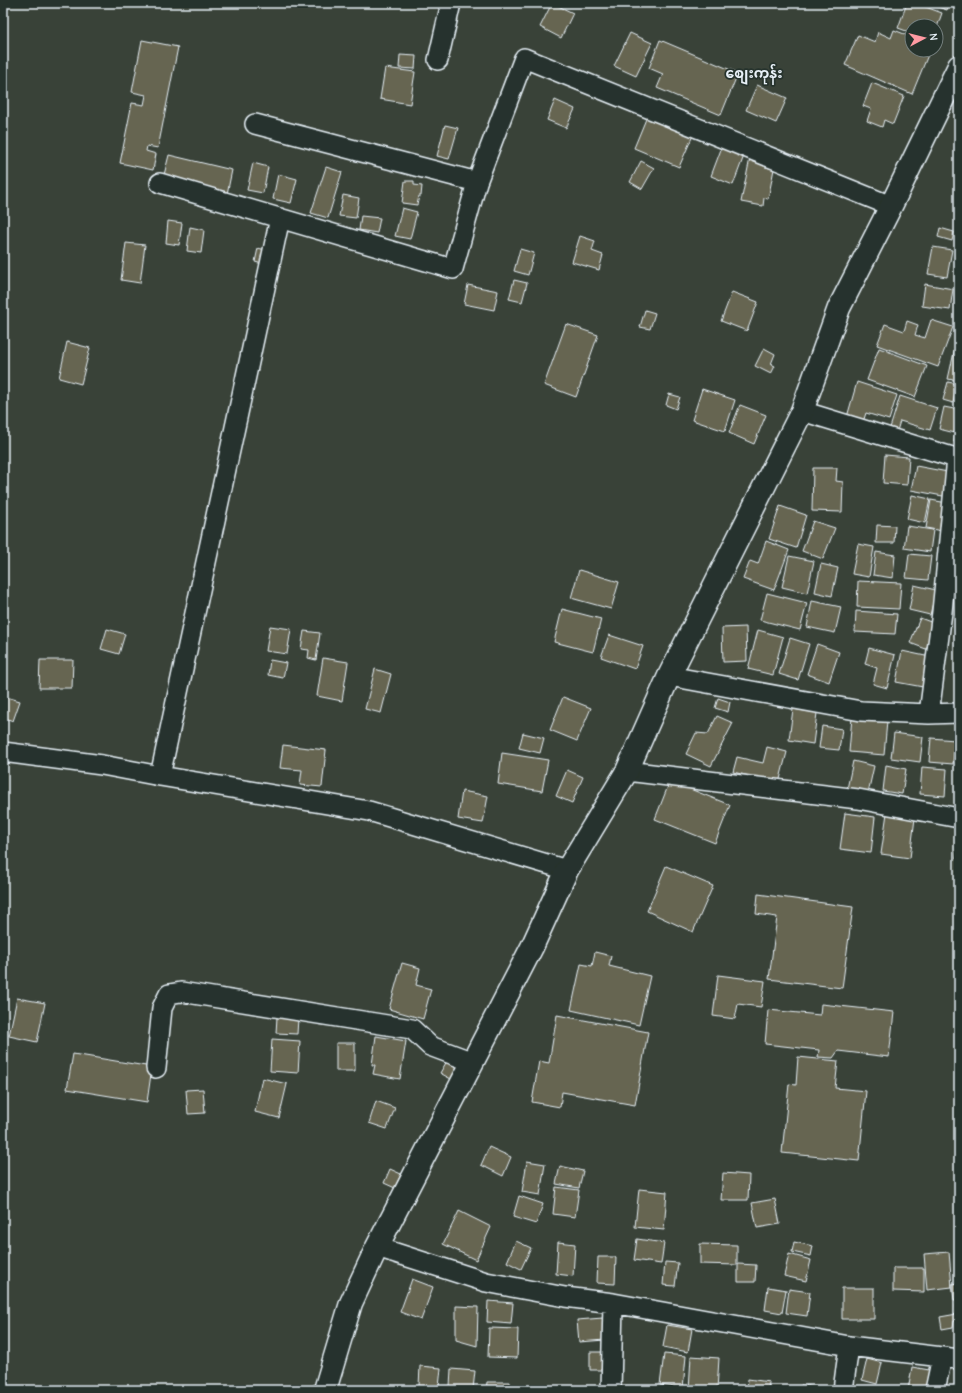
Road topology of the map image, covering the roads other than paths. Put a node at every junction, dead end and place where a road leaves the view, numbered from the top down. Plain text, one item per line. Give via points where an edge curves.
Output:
1 (451, 3) edge
2 (438, 60) dead end
3 (959, 66) edge
4 (255, 124) dead end
5 (160, 182) dead end
6 (477, 182) junction
7 (891, 206) junction
8 (280, 218) junction
9 (802, 411) junction
10 (958, 458) edge
11 (669, 676) junction
12 (959, 713) edge
13 (929, 714) junction
14 (3, 752) edge
15 (627, 771) junction
16 (160, 776) junction
17 (959, 818) edge
18 (567, 870) junction
19 (473, 1062) junction
20 (156, 1068) dead end
21 (377, 1247) junction
22 (613, 1303) junction
23 (848, 1346) junction
24 (950, 1358) edge
25 (325, 1390) edge
26 (611, 1390) edge
27 (842, 1390) edge
28 (935, 1390) edge

1 - 2 street
3 - 7 street
4 - 6 street
5 - 8 street
6 - 7 street via 524,58
6 - 8 street via 453,269
7 - 9 street via 839,308
8 - 16 street
9 - 10 street
9 - 11 street
10 - 13 street
11 - 13 street via 861,711
11 - 15 street
12 - 13 street
14 - 16 street via 102,765
15 - 17 street via 858,799
15 - 18 street
16 - 18 street via 368,811
18 - 19 street via 532,947
19 - 20 street via 430,1046 412,1029 181,992 169,994 162,1008
19 - 21 street
21 - 22 street via 486,1282
21 - 25 street via 351,1304
22 - 23 street
22 - 26 street
23 - 24 street
23 - 27 street
24 - 28 street

